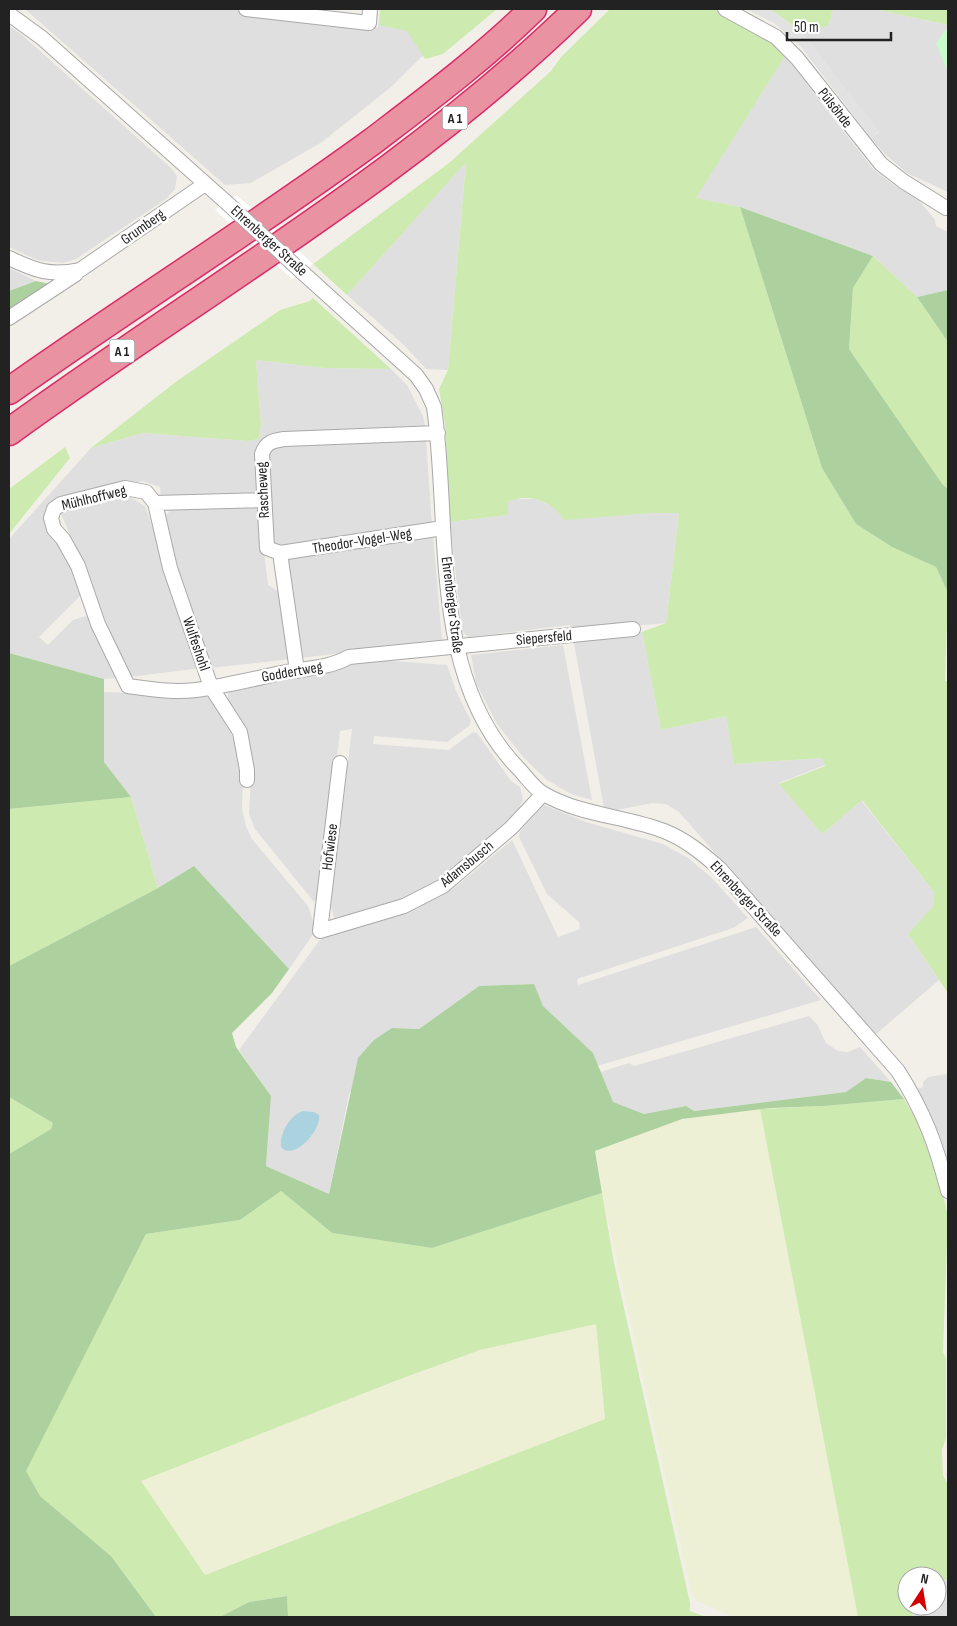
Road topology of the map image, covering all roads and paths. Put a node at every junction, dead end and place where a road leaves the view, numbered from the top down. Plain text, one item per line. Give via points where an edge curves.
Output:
1 (246, 9) edge
2 (370, 9) edge
3 (533, 9) edge
4 (578, 9) edge
5 (725, 9) edge
6 (9, 14) edge
7 (205, 184) junction
8 (946, 208) dead end
9 (9, 258) edge
10 (80, 270) junction
11 (9, 318) edge
12 (9, 391) edge
13 (9, 432) edge
14 (438, 433) junction
15 (263, 500) junction
16 (155, 503) junction
17 (443, 528) junction
18 (280, 553) junction
19 (633, 629) dead end
20 (455, 646) junction
21 (297, 671) junction
22 (128, 686) joint
23 (211, 687) junction
24 (340, 763) dead end
25 (247, 780) dead end
26 (543, 794) junction
27 (320, 932) joint
28 (948, 1191) edge

1 - 2 street via 369,23
3 - 12 highway, A 1 via 442,90 297,197
4 - 13 highway, A 1 via 470,107 331,211 100,366
5 - 8 street, Pülsöhde via 776,37 797,58 881,164
6 - 7 street, Ehrenberger Straße via 42,38
7 - 10 street, Grumberg
7 - 14 street, Ehrenberger Straße, bridge via 416,375 434,407
9 - 10 street, Grumberg via 41,272 60,274
10 - 11 street, Grumberg
14 - 15 street, Rascheweg via 270,441 262,454
14 - 17 street, Ehrenberger Straße
15 - 16 street
15 - 18 street, Rascheweg via 267,548
16 - 22 street, Mühlhoffweg via 146,492 125,488 61,504 54,509 51,518 54,529 78,566 98,624
16 - 23 street, Wulfeshohl via 170,568
17 - 18 street, Theodor-Vogel-Weg
17 - 20 street, Ehrenberger Straße
18 - 21 street
19 - 20 street, Siepersfeld
20 - 21 street, Goddertweg via 349,657 335,665
20 - 26 street, Ehrenberger Straße via 468,689 483,721 507,757
21 - 23 street, Goddertweg
22 - 23 street, Goddertweg via 163,691
23 - 25 street, Wulfeshohl via 240,732
24 - 27 street, Hofwiese
26 - 27 street, Adamsbusch via 511,828 443,886 404,906
26 - 28 street, Ehrenberger Straße via 666,832 694,848 720,869 898,1071 919,1105 935,1144

